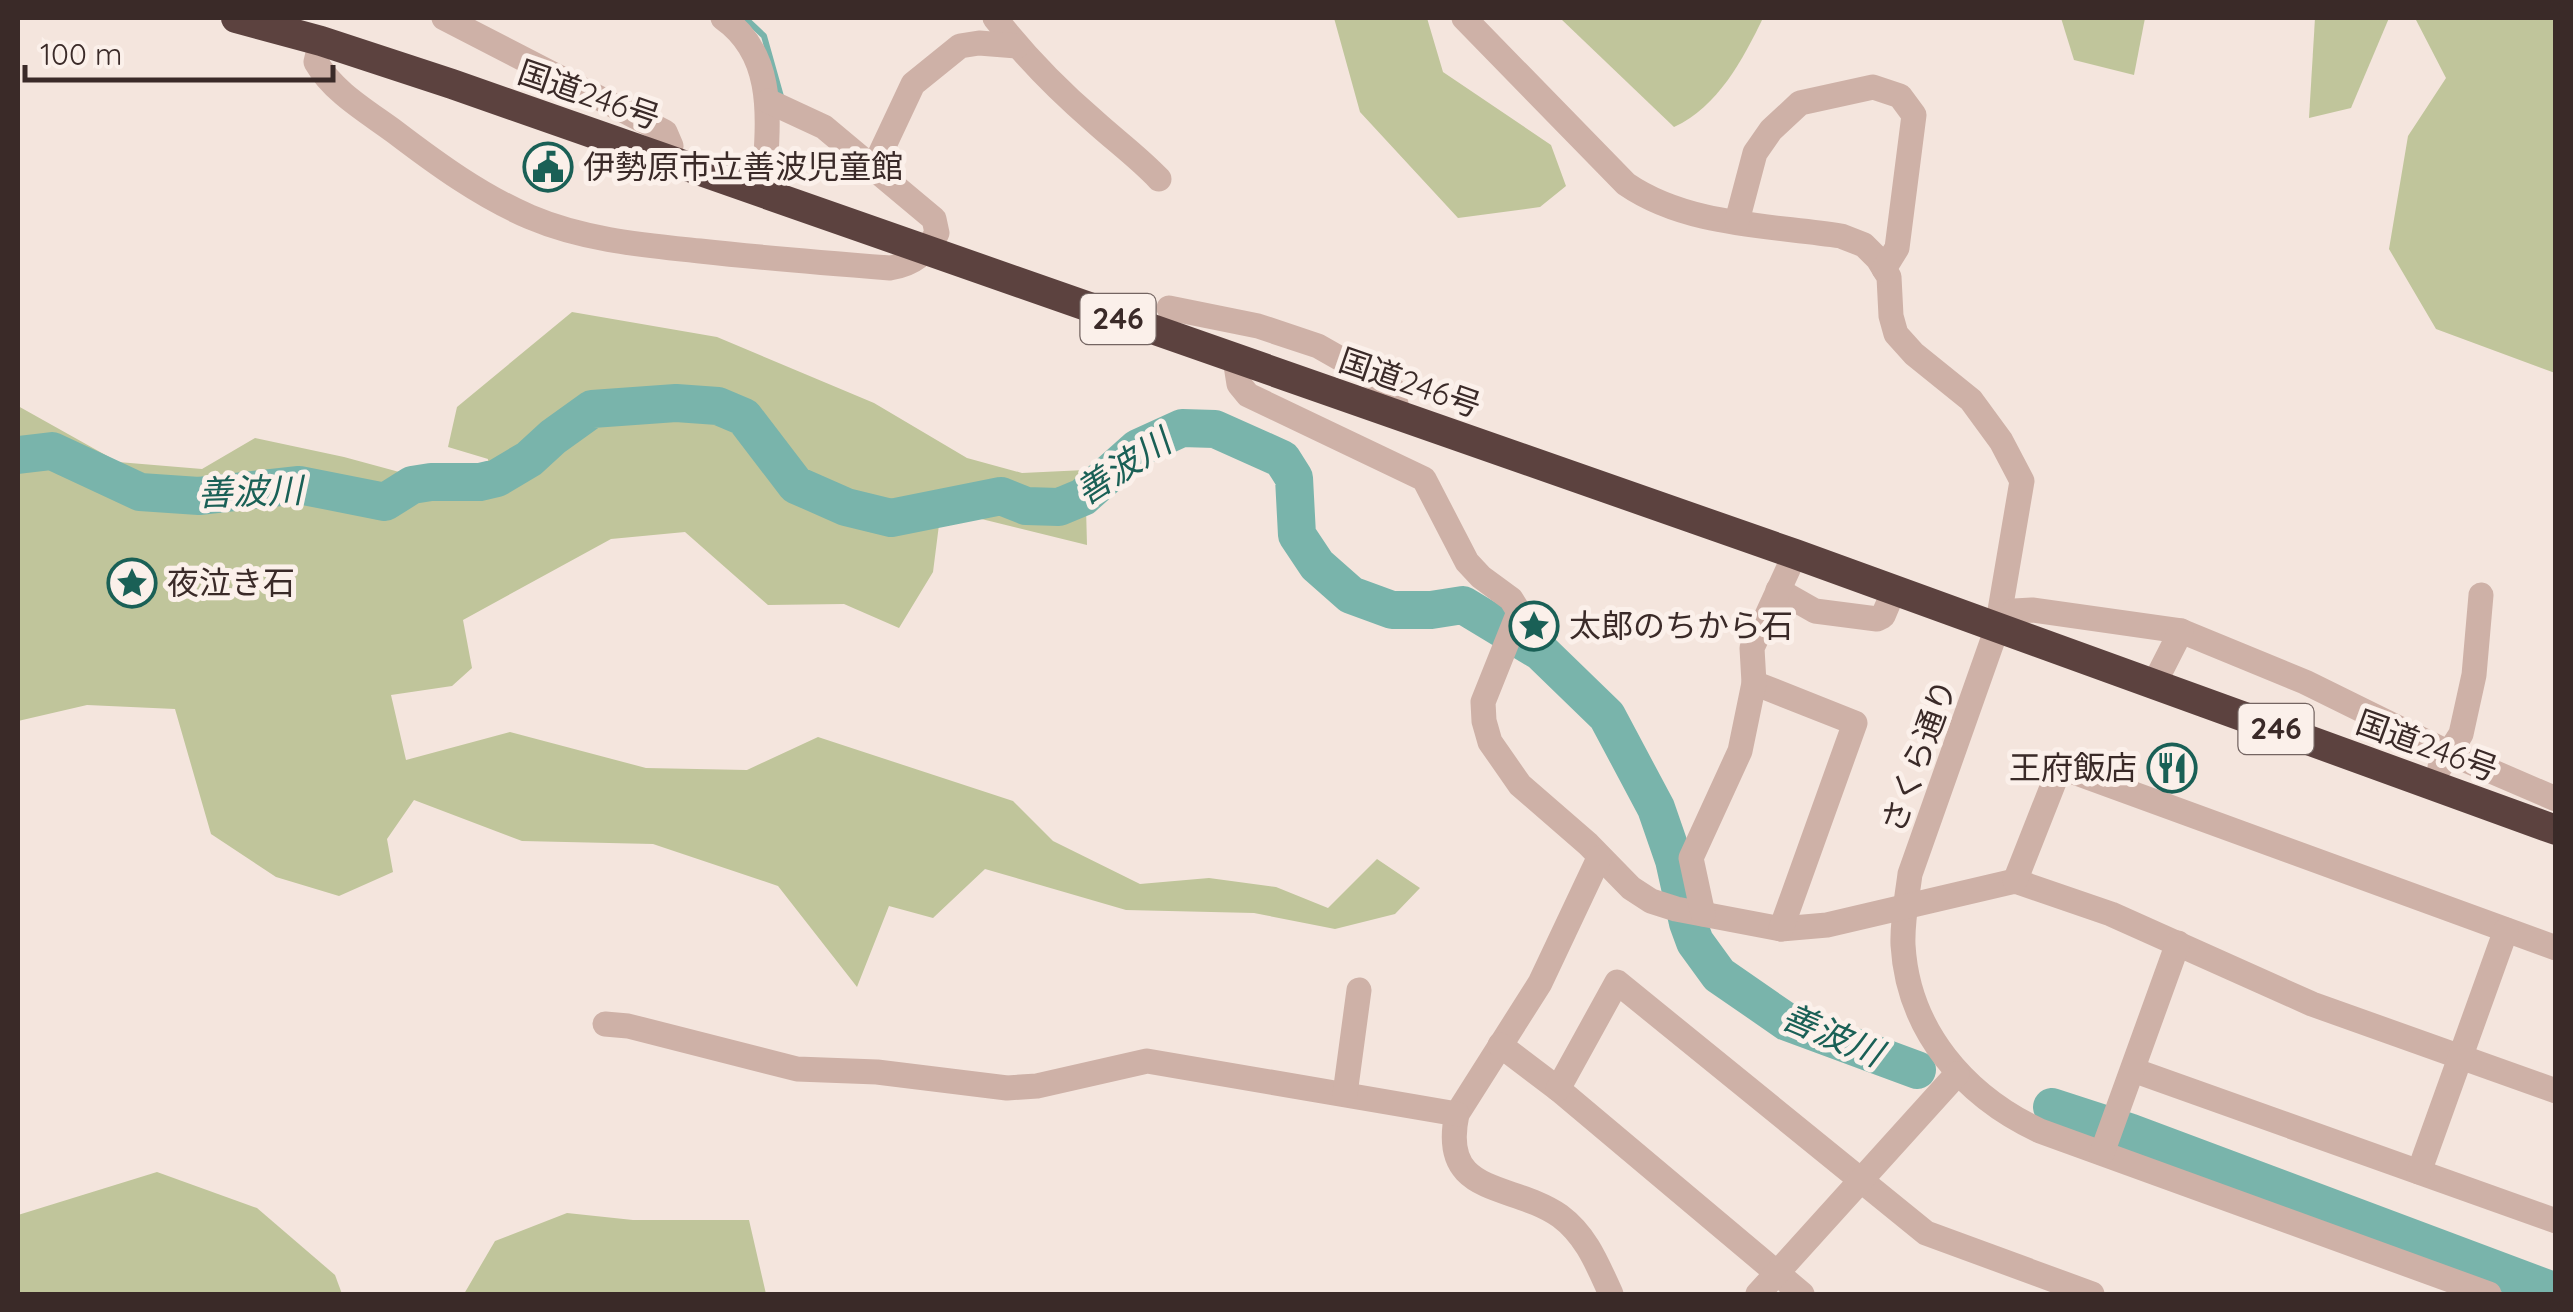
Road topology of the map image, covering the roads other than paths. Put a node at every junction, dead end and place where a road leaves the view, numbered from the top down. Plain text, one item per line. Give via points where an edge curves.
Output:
1 (236, 18) edge
2 (444, 18) edge
3 (723, 18) edge
4 (995, 18) edge
5 (1464, 18) edge
6 (322, 41) junction
7 (1017, 46) junction
8 (768, 101) junction
9 (665, 158) junction
10 (874, 166) junction
11 (1159, 179) dead end
12 (764, 194) junction
13 (1737, 221) junction
14 (926, 251) junction
15 (1884, 269) junction
16 (1169, 308) dead end
17 (1236, 360) junction
18 (1399, 416) junction
19 (1795, 554) junction
20 (1778, 590) junction
21 (1894, 590) junction
22 (2481, 595) dead end
23 (2006, 620) junction
24 (2181, 631) junction
25 (1754, 683) junction
26 (2154, 686) junction
27 (2449, 753) junction
28 (2432, 785) junction
29 (2556, 799) edge
30 (2555, 828) edge
31 (1599, 858) junction
32 (2014, 881) junction
33 (1906, 907) junction
34 (1691, 912) junction
35 (1781, 929) junction
36 (2506, 930) junction
37 (2178, 943) junction
38 (2556, 948) edge
39 (1359, 990) dead end
40 (605, 1024) dead end
41 (1500, 1045) junction
42 (2460, 1056) junction
43 (2133, 1070) junction
44 (1957, 1074) junction
45 (1558, 1088) junction
46 (2556, 1091) edge
47 (1345, 1094) junction
48 (1457, 1114) junction
49 (2102, 1154) junction
50 (2419, 1172) junction
51 (1860, 1179) junction
52 (2556, 1222) edge
53 (1776, 1271) junction
54 (1611, 1294) edge
55 (1758, 1294) edge
56 (1802, 1294) edge
57 (2092, 1294) edge
58 (2489, 1294) edge

1 - 6 highway, 国道246号 / 246
2 - 9 street via 665,132 671,146
3 - 8 street via 752,45
4 - 7 street
5 - 13 street via 1626,184 1682,213
6 - 9 highway, 国道246号 / 246
6 - 14 street via 316,62 347,96 441,166 532,218 627,243 760,258 890,268
7 - 10 street via 960,46 913,84
7 - 11 street
8 - 10 street via 824,127
8 - 12 street
9 - 12 highway, 国道246号 / 246
10 - 14 street via 934,219 937,233
12 - 14 highway, 国道246号 / 246
13 - 15 street via 1841,236 1864,245
13 - 15 street via 1755,154 1771,130 1800,103 1873,87 1900,96 1914,115 1897,248
14 - 17 highway, 国道246号 / 246
15 - 23 street, さくら通り via 1896,334 1971,400 2022,481
16 - 18 street via 1318,346 1392,388
17 - 18 highway, 国道246号 / 246
17 - 31 street via 1238,384 1248,394 1424,479 1466,562 1517,605 1483,702 1490,742 1520,785
18 - 19 highway, 国道246号 / 246
19 - 20 street
19 - 21 highway, 国道246号 / 246
20 - 21 street via 1815,610 1876,619
20 - 25 street via 1752,648
21 - 23 highway, 国道246号 / 246
22 - 27 street via 2474,675 2461,734
23 - 24 street via 2032,610
23 - 26 highway, 国道246号 / 246
23 - 33 street, さくら通り via 1910,874
24 - 26 street
24 - 27 street
25 - 34 street via 1740,751 1691,858
25 - 35 street via 1855,723
26 - 28 highway, 国道246号 / 246
27 - 28 street
27 - 29 street
28 - 30 highway, 国道246号 / 246
31 - 34 street via 1652,901
31 - 41 street via 1540,983
32 - 33 street
32 - 36 street via 2060,767
32 - 37 street
33 - 35 street
33 - 44 street, さくら通り via 1903,946 1911,990
34 - 35 street
36 - 38 street
36 - 42 street
37 - 42 street via 2312,1004
37 - 43 street
39 - 47 street
40 - 47 street via 796,1069 1007,1088 1147,1061
41 - 45 street
41 - 48 street
42 - 46 street
42 - 50 street
43 - 49 street
43 - 50 street
44 - 49 street, さくら通り via 2015,1119
44 - 51 street
45 - 51 street via 1618,982
45 - 53 street
47 - 48 street
48 - 54 street via 1452,1138 1460,1167 1576,1230
49 - 58 street, さくら通り
50 - 52 street
51 - 53 street
51 - 57 street via 1926,1233
53 - 55 street
53 - 56 street

